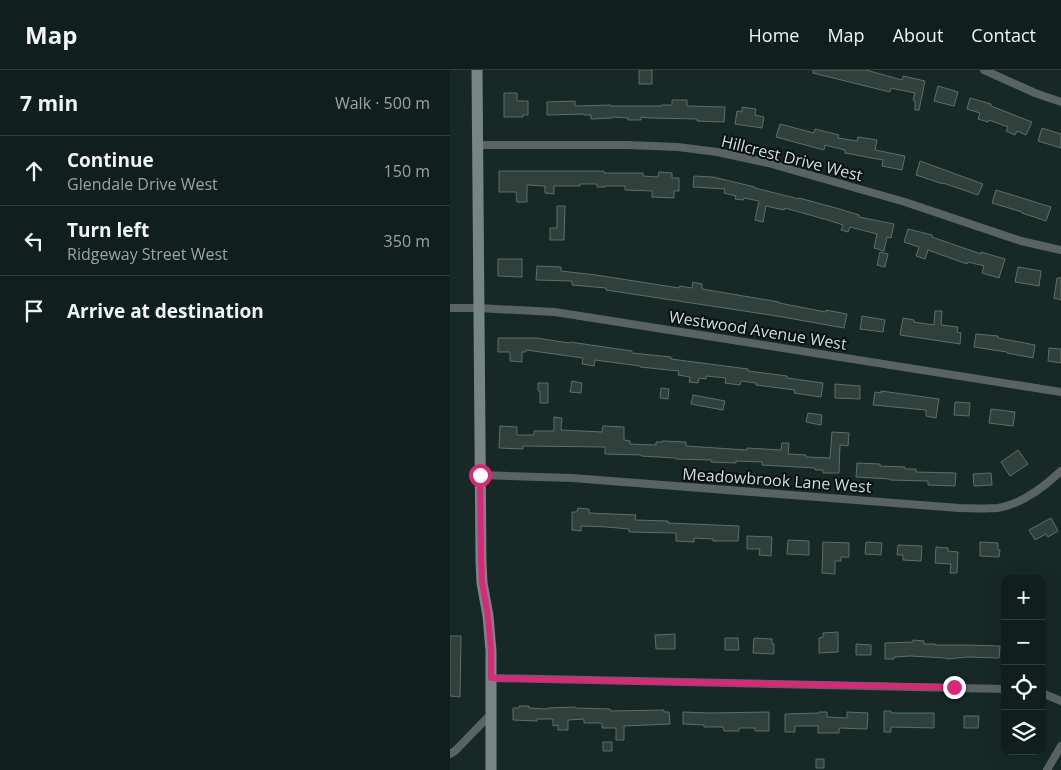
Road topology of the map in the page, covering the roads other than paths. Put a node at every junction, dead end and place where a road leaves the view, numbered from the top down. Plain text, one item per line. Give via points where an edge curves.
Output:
1 (477, 70) edge
2 (984, 70) edge
3 (1061, 102) edge
4 (478, 145) junction
5 (1061, 250) edge
6 (450, 308) edge
7 (478, 308) junction
8 (1061, 392) edge
9 (1061, 471) edge
10 (480, 475) junction
11 (491, 678) junction
12 (1001, 689) edge
13 (1046, 695) edge
14 (1061, 701) edge
15 (490, 714) junction
16 (1061, 746) edge
17 (450, 754) edge
18 (491, 770) edge
19 (1047, 770) edge

1 - 4 street
2 - 3 street
4 - 5 street, Hillcrest Drive West via 627,145 717,152 896,199 1021,241
4 - 7 street
6 - 7 street, Westwood Avenue West
7 - 8 street, Westwood Avenue West via 555,312
7 - 10 street
9 - 10 street, Meadowbrook Lane West via 1047,484 1020,500 998,508 958,508 572,478
10 - 11 street via 482,582 488,616
11 - 12 street
11 - 15 street
13 - 14 street
15 - 17 street
15 - 18 street
16 - 19 street

